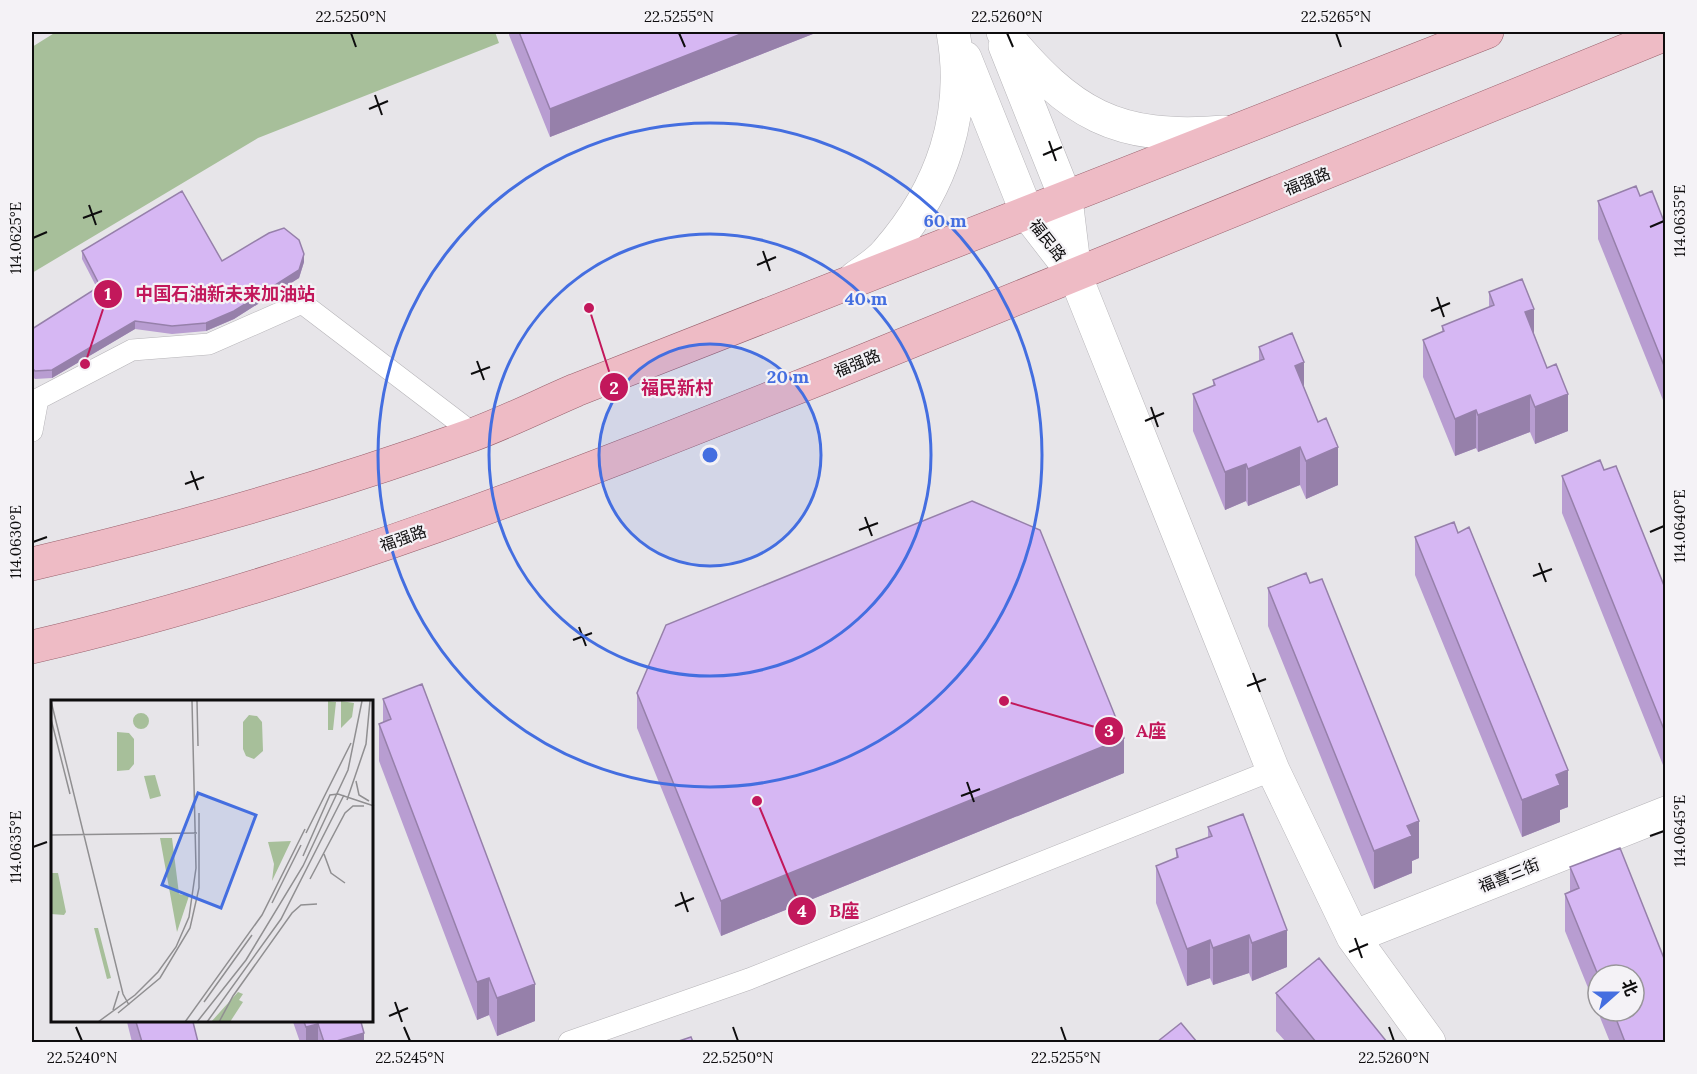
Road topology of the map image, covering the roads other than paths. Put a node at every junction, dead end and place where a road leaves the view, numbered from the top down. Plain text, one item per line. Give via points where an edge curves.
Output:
1 (954, 32) edge
2 (1001, 32) edge
3 (1487, 32) edge
4 (1665, 34) edge
5 (1238, 131) junction
6 (1066, 199) junction
7 (1027, 213) junction
8 (1075, 275) junction
9 (848, 283) junction
10 (32, 431) edge
11 (474, 434) junction
12 (32, 564) edge
13 (32, 647) edge
14 (1273, 770) junction
15 (1665, 813) edge
16 (1353, 938) junction
17 (569, 1042) edge
18 (1429, 1042) edge

1 - 7 street, 福民路
1 - 9 street via 959,87 955,121 941,163 921,207 886,254
2 - 5 street via 1059,91 1094,115 1138,132 1181,136
2 - 6 street, 福民路
3 - 5 main road
4 - 8 main road, 福强路
5 - 6 main road
6 - 7 main road
6 - 8 street, 福民路
7 - 8 street, 福民路
7 - 9 main road
8 - 13 main road, 福强路 via 710,422 394,542 186,608
8 - 14 street
9 - 11 main road
10 - 11 lane via 38,399 132,350 209,344 302,303
11 - 12 main road via 277,500 159,534
14 - 16 street
14 - 17 lane via 749,979
15 - 16 street, 福喜三街
16 - 18 street

